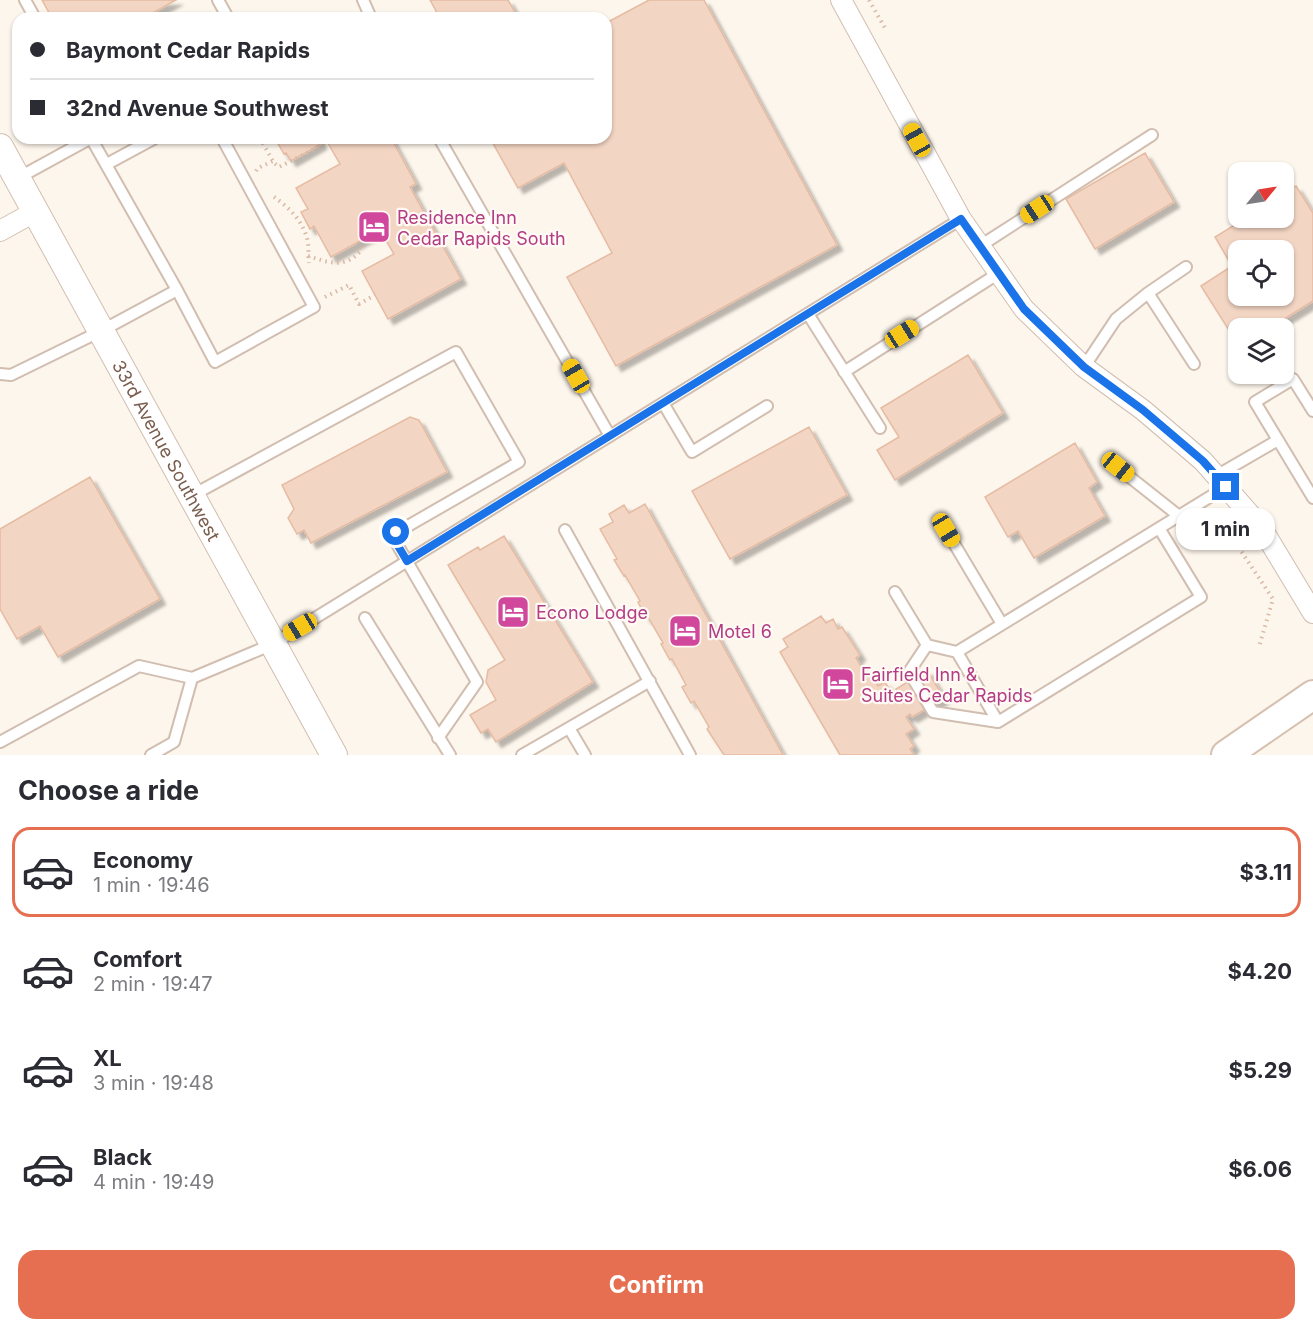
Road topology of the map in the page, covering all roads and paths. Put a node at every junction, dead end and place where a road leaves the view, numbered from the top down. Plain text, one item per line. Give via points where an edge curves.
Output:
1 (841, 0) edge
2 (869, 0) edge
3 (885, 28) dead end
4 (1152, 135) dead end
5 (80, 144) edge
6 (94, 144) edge
7 (143, 144) edge
8 (225, 144) edge
9 (264, 144) edge
10 (324, 144) edge
11 (442, 144) edge
12 (0, 147) edge
13 (273, 160) junction
14 (106, 164) junction
15 (257, 174) dead end
16 (18, 179) junction
17 (268, 191) dead end
18 (36, 211) junction
19 (961, 219) junction
20 (0, 231) edge
21 (358, 242) dead end
22 (980, 246) junction
23 (308, 256) junction
24 (310, 267) dead end
25 (1186, 267) dead end
26 (999, 273) junction
27 (177, 290) junction
28 (321, 290) dead end
29 (1148, 293) junction
30 (375, 295) dead end
31 (808, 314) junction
32 (101, 331) junction
33 (1194, 364) dead end
34 (1084, 367) junction
35 (844, 372) junction
36 (0, 374) edge
37 (663, 403) junction
38 (767, 406) dead end
39 (1313, 411) edge
40 (880, 428) dead end
41 (610, 436) junction
42 (1278, 440) junction
43 (1118, 467) dead end
44 (1221, 482) junction
45 (191, 496) junction
46 (1313, 498) edge
47 (1207, 499) junction
48 (1179, 516) junction
49 (1159, 528) junction
50 (565, 530) dead end
51 (946, 530) dead end
52 (407, 561) junction
53 (895, 591) dead end
54 (1313, 613) edge
55 (365, 618) dead end
56 (1002, 624) junction
57 (273, 644) junction
58 (927, 645) junction
59 (1259, 647) dead end
60 (957, 652) junction
61 (192, 678) junction
62 (650, 681) junction
63 (1313, 695) edge
64 (998, 722) junction
65 (569, 728) junction
66 (438, 738) junction
67 (0, 742) edge
68 (151, 755) edge
69 (334, 755) edge
70 (450, 755) edge
71 (522, 755) edge
72 (585, 755) edge
73 (690, 755) edge
74 (1226, 755) edge

1 - 19 street
2 - 3 path
4 - 22 lane
5 - 16 lane
6 - 14 lane
7 - 14 lane
8 - 27 lane via 314,307 215,362
9 - 13 path
10 - 13 path via 282,167
11 - 41 lane
12 - 16 street, 33rd Avenue Southwest
13 - 15 path via 256,169
14 - 27 lane
16 - 18 street, 33rd Avenue Southwest
17 - 23 path via 296,216 307,237
18 - 20 street
18 - 32 street, 33rd Avenue Southwest
19 - 22 street
19 - 31 lane
21 - 23 path via 362,249 346,262 328,263
22 - 26 street
23 - 24 path
25 - 29 lane
26 - 34 street via 1024,309
26 - 35 lane
27 - 32 lane
28 - 30 path via 326,298 349,285 359,304
29 - 33 lane
29 - 34 lane via 1116,319
31 - 35 lane
31 - 37 lane
32 - 36 lane via 11,375
32 - 45 street, 33rd Avenue Southwest
34 - 44 street via 1143,410 1203,461
35 - 40 lane
37 - 38 lane via 692,453
37 - 41 lane
39 - 42 lane via 1293,379 1255,402
41 - 52 lane
42 - 44 lane
42 - 46 lane
43 - 48 lane
44 - 47 lane
44 - 54 street via 1261,527
45 - 52 lane via 456,352 519,462 396,532 394,539
45 - 57 street, 33rd Avenue Southwest
47 - 48 lane
47 - 59 path via 1273,599
48 - 49 lane
49 - 56 lane
49 - 64 lane via 1201,597
50 - 62 lane
51 - 56 lane
52 - 57 lane
52 - 66 lane via 477,682
53 - 58 lane
55 - 66 lane
56 - 60 lane
57 - 61 lane
57 - 69 street, 33rd Avenue Southwest
58 - 60 lane
58 - 64 lane via 909,672 933,712
60 - 64 lane
61 - 67 lane via 139,666
61 - 68 lane via 174,742
62 - 65 lane
62 - 73 lane
63 - 74 main road
65 - 71 lane
65 - 72 lane
66 - 70 lane

